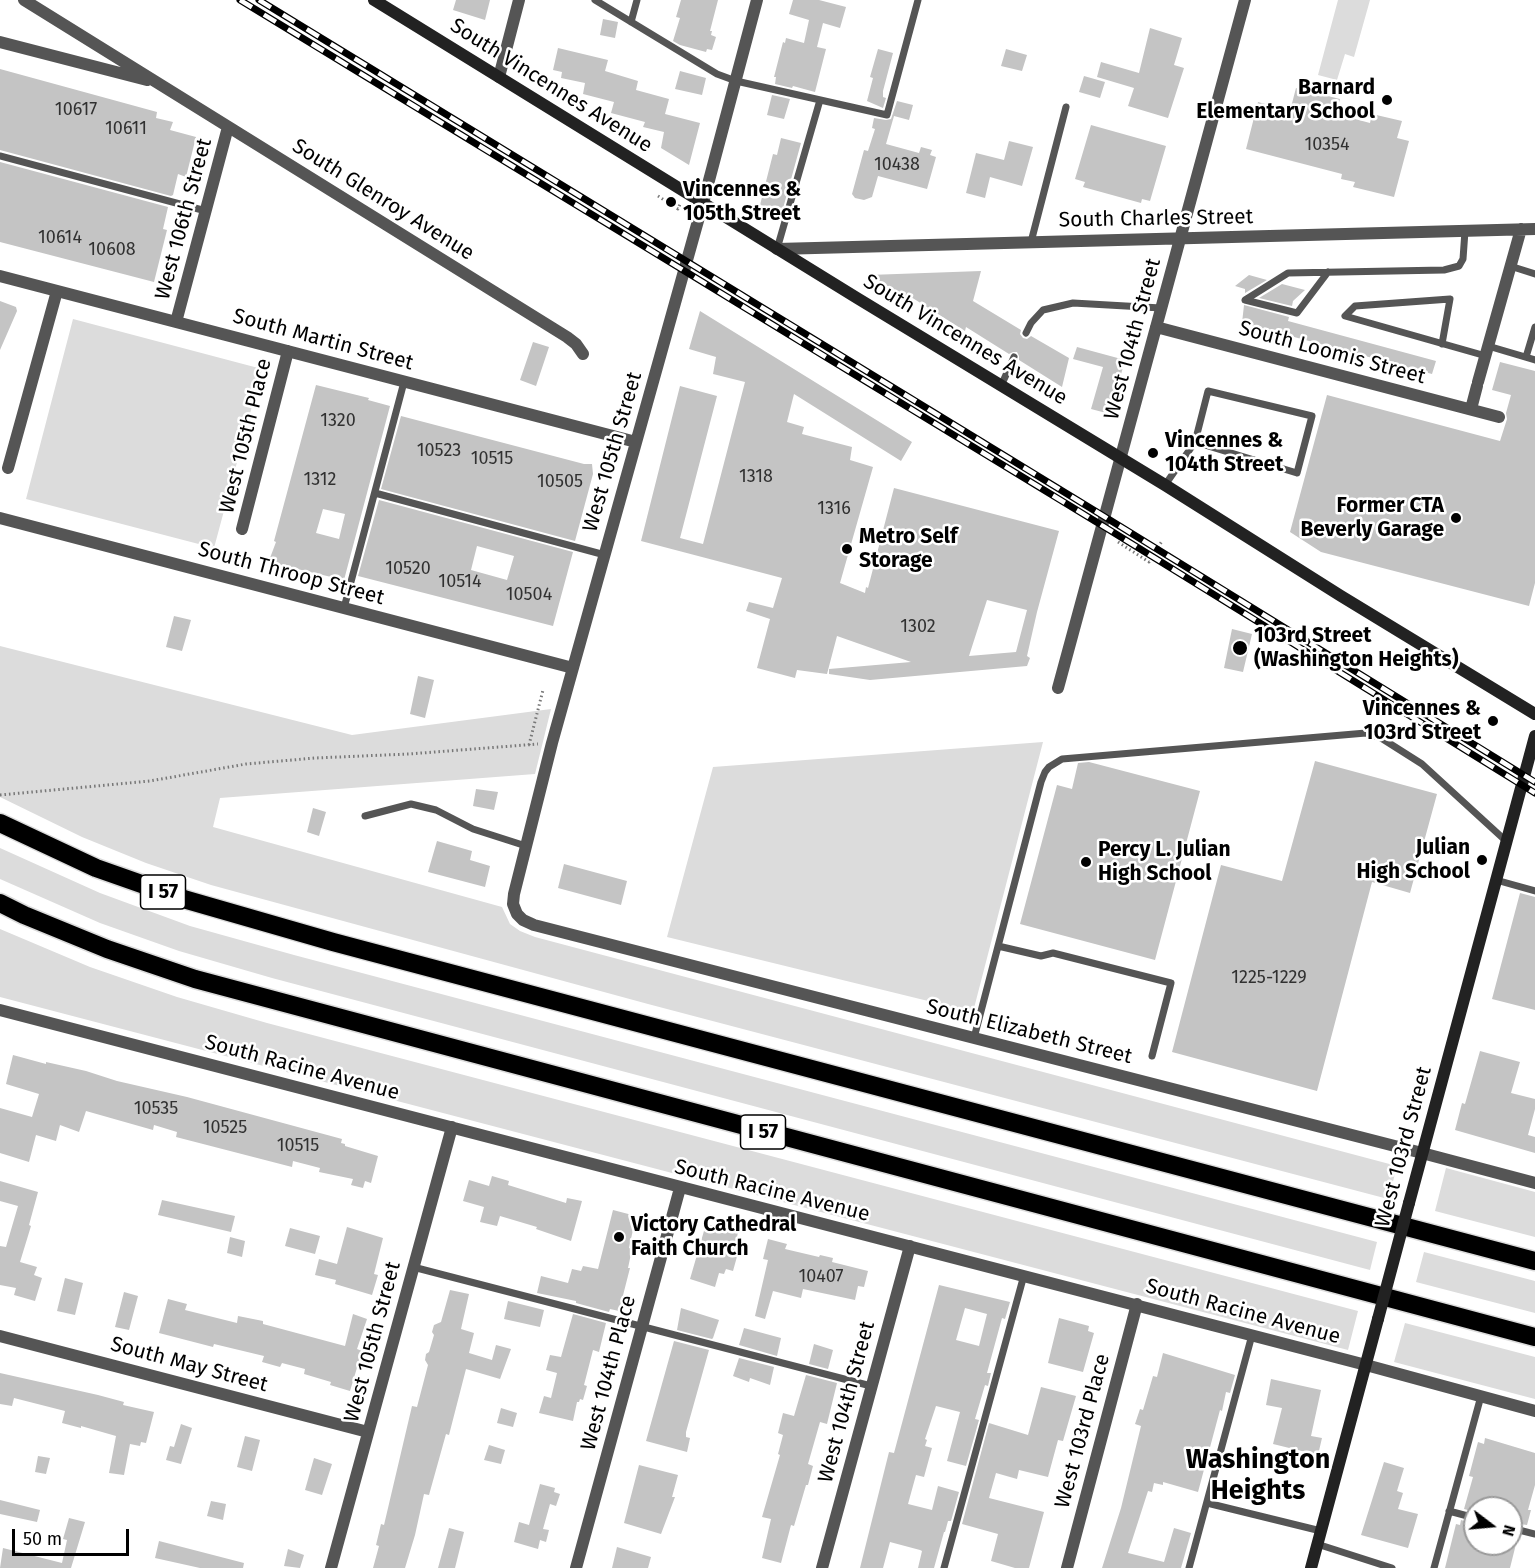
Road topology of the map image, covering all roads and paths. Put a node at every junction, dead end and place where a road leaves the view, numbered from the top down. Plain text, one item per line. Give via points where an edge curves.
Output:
1 (24, 0) edge
2 (374, 0) edge
3 (519, 0) edge
4 (595, 0) edge
5 (637, 0) edge
6 (757, 0) edge
7 (918, 0) edge
8 (1245, 0) edge
9 (631, 22) junction
10 (0, 42) edge
11 (499, 76) junction
12 (736, 81) junction
13 (158, 83) junction
14 (820, 100) junction
15 (1066, 107) dead end
16 (228, 127) junction
17 (0, 156) edge
18 (658, 196) dead end
19 (681, 202) dead end
20 (703, 203) junction
21 (206, 211) junction
22 (1521, 229) junction
23 (1535, 229) edge
24 (1465, 231) junction
25 (1180, 238) junction
26 (1031, 242) junction
27 (777, 249) junction
28 (1510, 266) junction
29 (1328, 272) junction
30 (1535, 274) edge
31 (0, 276) edge
32 (57, 291) junction
33 (1161, 308) junction
34 (176, 322) junction
35 (1155, 327) junction
36 (1535, 327) edge
37 (1026, 333) dead end
38 (1442, 344) junction
39 (288, 351) junction
40 (1487, 351) junction
41 (583, 354) dead end
42 (1014, 357) dead end
43 (1526, 357) junction
44 (1535, 360) edge
45 (404, 382) junction
46 (1001, 386) junction
47 (1471, 409) junction
48 (1499, 417) dead end
49 (636, 442) junction
50 (1195, 442) junction
51 (1121, 458) junction
52 (9, 468) dead end
53 (1165, 485) junction
54 (375, 494) junction
55 (0, 518) edge
56 (242, 529) dead end
57 (1162, 541) dead end
58 (1118, 542) dead end
59 (604, 555) junction
60 (344, 608) junction
61 (573, 668) junction
62 (1058, 688) dead end
63 (543, 690) dead end
64 (1535, 714) edge
65 (1535, 736) edge
66 (552, 743) junction
67 (529, 745) junction
68 (0, 795) edge
69 (364, 816) dead end
70 (0, 823) edge
71 (1506, 841) junction
72 (526, 846) junction
73 (1496, 880) junction
74 (1535, 891) edge
75 (0, 903) edge
76 (517, 914) joint
77 (998, 946) junction
78 (0, 1010) edge
79 (974, 1038) junction
80 (1152, 1056) dead end
81 (452, 1127) junction
82 (1422, 1153) junction
83 (1535, 1183) edge
84 (680, 1188) junction
85 (910, 1246) junction
86 (1535, 1261) edge
87 (413, 1267) junction
88 (1024, 1275) junction
89 (1137, 1304) junction
90 (642, 1327) junction
91 (1252, 1335) junction
92 (0, 1336) edge
93 (1535, 1337) edge
94 (1366, 1365) junction
95 (872, 1386) junction
96 (1481, 1396) junction
97 (1535, 1411) edge
98 (368, 1432) junction
99 (1207, 1503) junction
100 (1449, 1511) junction
101 (1463, 1515) edge
102 (1321, 1531) junction
103 (1317, 1544) junction
104 (331, 1568) edge
105 (576, 1568) edge
106 (822, 1568) edge
107 (944, 1568) edge
108 (1067, 1568) edge
109 (1189, 1568) edge
110 (1311, 1568) edge
111 (1392, 1568) edge
112 (1434, 1568) edge

1 - 13 street, South Glenroy Avenue
2 - 11 main road, South Vincennes Avenue
3 - 11 street
4 - 9 lane
5 - 9 lane
6 - 12 street, West 105th Street
7 - 14 lane via 888,115
8 - 25 street, West 104th Street
9 - 12 lane via 717,74
10 - 13 street, South Glenroy Avenue
11 - 20 main road, South Vincennes Avenue
12 - 14 lane
12 - 20 street, West 105th Street
13 - 16 street, South Glenroy Avenue
14 - 27 lane
15 - 26 lane
16 - 21 street, West 106th Street
16 - 41 street, South Glenroy Avenue via 567,337
17 - 21 lane
18 - 19 path via 678,209
20 - 27 main road, South Vincennes Avenue
20 - 49 street, West 105th Street
21 - 34 street, West 106th Street
22 - 23 street, South Charles Street
22 - 24 street, South Charles Street
22 - 28 street
24 - 25 street, South Charles Street
24 - 29 lane via 1463,259 1458,266 1444,270
25 - 26 street, South Charles Street
25 - 33 street, West 104th Street
26 - 27 street, South Charles Street
27 - 46 main road, South Vincennes Avenue
28 - 30 lane
28 - 40 street
29 - 29 lane via 1288,273 1245,300 1297,313
31 - 32 street, South Martin Street
32 - 34 street, South Martin Street
32 - 52 street
33 - 35 street, West 104th Street
33 - 37 lane via 1073,303 1043,310
34 - 39 street, South Martin Street
35 - 47 street, South Loomis Street
35 - 51 street, West 104th Street
36 - 43 lane
38 - 38 lane via 1410,334 1345,316 1355,306 1450,299
38 - 40 lane
39 - 45 street, South Martin Street
39 - 56 street, West 105th Place
40 - 43 lane
40 - 47 street
42 - 46 lane
43 - 44 lane
45 - 49 street, South Martin Street
45 - 54 lane
46 - 51 main road, South Vincennes Avenue
47 - 48 street, South Loomis Street
49 - 59 street, West 105th Street
50 - 50 lane via 1208,392 1312,416 1297,472
50 - 53 lane
51 - 53 main road, South Vincennes Avenue
51 - 62 street, West 104th Street
53 - 64 main road, South Vincennes Avenue
54 - 59 lane
54 - 60 lane
55 - 60 street, South Throop Street
57 - 58 path via 1149,562
59 - 61 street, West 105th Street
60 - 61 street, South Throop Street
61 - 66 street, West 105th Street
63 - 67 path
65 - 71 main road, West 103rd Street
66 - 67 path
66 - 72 street, West 105th Street
67 - 68 path via 246,764 150,781
69 - 72 lane via 411,804
70 - 86 highway, I 57 via 96,868 187,900 322,939
71 - 73 main road, West 103rd Street
71 - 77 lane via 1422,764 1366,733 1062,759 1045,772 1041,782
72 - 76 street, West 105th Street via 514,894
73 - 74 lane
73 - 82 main road, West 103rd Street
75 - 93 highway, I 57 via 107,949 195,980
76 - 79 street, South Elizabeth Street via 534,925
77 - 79 lane
77 - 80 lane via 1041,956 1053,953 1171,983
78 - 81 street, South Racine Avenue
79 - 82 street, South Elizabeth Street
81 - 84 street, South Racine Avenue
81 - 87 street, West 105th Street
82 - 83 street, South Elizabeth Street
82 - 94 main road, West 103rd Street, bridge
84 - 85 street, South Racine Avenue
84 - 90 street, West 104th Place
85 - 88 street, South Racine Avenue
85 - 95 street, West 104th Street
87 - 90 lane
87 - 98 street, West 105th Street
88 - 89 street, South Racine Avenue
88 - 107 lane
89 - 91 street, South Racine Avenue
89 - 108 street, West 103rd Place
90 - 95 lane
90 - 105 street, West 104th Place
91 - 94 street, South Racine Avenue
91 - 99 lane
92 - 98 street, South May Street
94 - 96 street, South Racine Avenue
94 - 102 main road, West 103rd Street
95 - 106 street, West 104th Street
96 - 97 street, South Racine Avenue
96 - 100 lane
98 - 104 street, West 105th Street
99 - 102 lane
99 - 109 lane
100 - 101 lane
100 - 112 lane
102 - 103 main road, West 103rd Street
103 - 110 main road, West 103rd Street
103 - 111 lane

